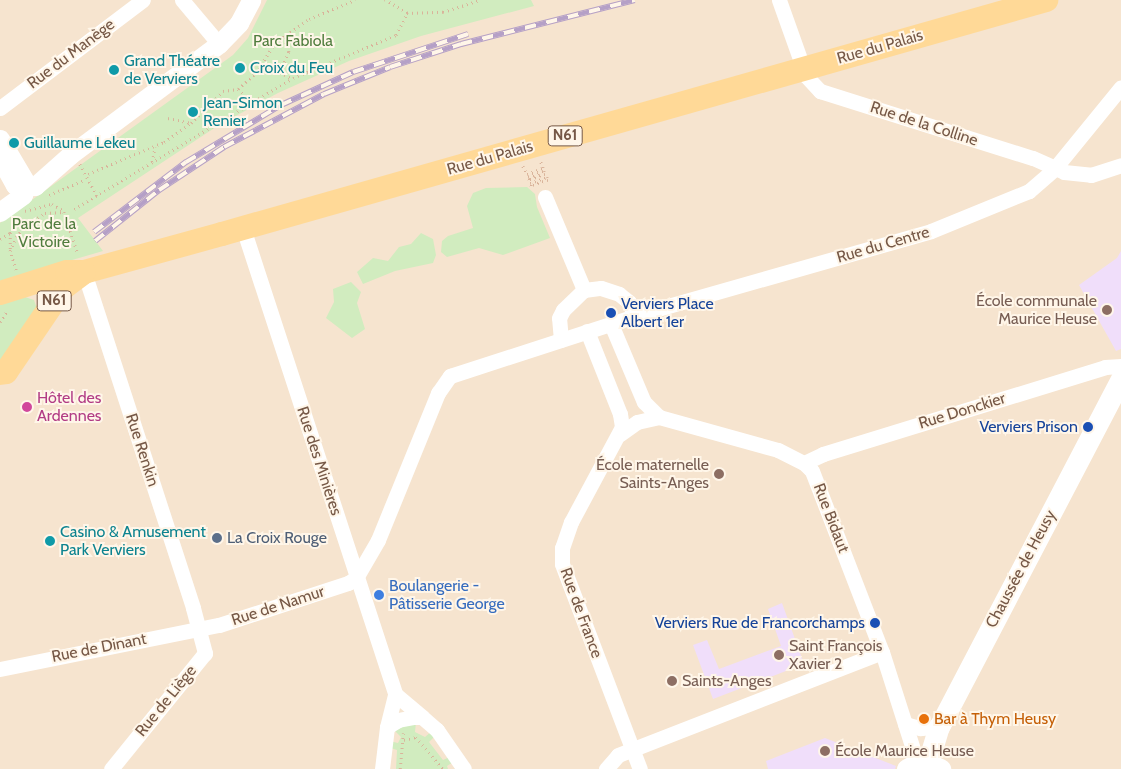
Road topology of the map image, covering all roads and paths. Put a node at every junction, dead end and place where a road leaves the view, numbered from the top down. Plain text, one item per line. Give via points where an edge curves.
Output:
1 (143, 0) edge
2 (182, 0) edge
3 (251, 0) edge
4 (355, 0) edge
5 (385, 0) edge
6 (480, 0) edge
7 (779, 0) edge
8 (1046, 0) edge
9 (407, 13) junction
10 (282, 38) junction
11 (219, 44) junction
12 (803, 68) junction
13 (291, 79) junction
14 (1121, 87) edge
15 (238, 89) junction
16 (252, 101) junction
17 (0, 108) edge
18 (168, 118) dead end
19 (190, 123) junction
20 (0, 139) edge
21 (155, 147) junction
22 (0, 158) edge
23 (74, 159) junction
24 (540, 159) dead end
25 (152, 162) junction
26 (522, 164) dead end
27 (1121, 165) edge
28 (1055, 168) junction
29 (88, 174) junction
30 (537, 176) junction
31 (86, 180) junction
32 (23, 182) junction
33 (96, 196) junction
34 (546, 196) dead end
35 (0, 197) edge
36 (45, 197) dead end
37 (37, 202) dead end
38 (74, 210) dead end
39 (32, 211) dead end
40 (64, 212) junction
41 (244, 228) junction
42 (10, 232) junction
43 (0, 239) edge
44 (10, 251) junction
45 (81, 266) junction
46 (584, 290) junction
47 (11, 291) edge
48 (634, 316) junction
49 (0, 322) edge
50 (611, 324) junction
51 (587, 331) junction
52 (30, 334) junction
53 (561, 340) junction
54 (1121, 366) edge
55 (2, 376) edge
56 (1121, 378) edge
57 (659, 417) junction
58 (620, 434) junction
59 (804, 463) junction
60 (356, 578) junction
61 (198, 629) junction
62 (882, 652) junction
63 (0, 668) edge
64 (395, 694) junction
65 (422, 718) junction
66 (905, 724) junction
67 (387, 727) junction
68 (939, 727) junction
69 (632, 749) junction
70 (923, 765) edge
71 (111, 769) edge
72 (382, 769) edge
73 (400, 769) edge
74 (444, 769) edge
75 (464, 769) edge
76 (606, 769) edge
77 (640, 769) edge

1 - 17 street, Rue du Manège
2 - 11 street
3 - 11 street via 238,23
4 - 10 path via 309,19
5 - 9 path
6 - 9 path via 443,12
7 - 12 street, Rue de la Colline
8 - 12 main road, Rue du Palais / N61
9 - 13 path via 396,35
10 - 13 path via 289,46 289,52 280,72
10 - 15 path via 266,54 256,73
11 - 23 street
12 - 28 street, Rue de la Colline via 809,82 820,91
12 - 41 main road, Rue du Palais / N61
13 - 16 path
14 - 28 street, Rue du Centre
15 - 16 path
15 - 19 path via 223,92
16 - 25 path
18 - 19 path
19 - 21 path
20 - 32 street
21 - 25 path
21 - 29 path
22 - 32 street via 10,179
23 - 29 path
23 - 32 street via 45,168
23 - 32 street via 36,186
24 - 30 path via 543,168
25 - 33 path
26 - 30 path via 527,174
27 - 28 street via 1091,175 1077,175
28 - 48 street, Rue du Centre via 1029,191 931,232
29 - 31 path
30 - 30 path via 531,186 548,180 546,177
31 - 33 path
31 - 36 path
32 - 35 street via 23,195
33 - 38 path
34 - 46 street
37 - 42 path via 17,219
39 - 40 path via 55,204
40 - 44 path via 45,213 33,220 16,237
40 - 45 path
41 - 45 main road, Rue du Palais / N61
41 - 60 street, Rue des Minières
42 - 43 path
42 - 44 path
44 - 47 path
45 - 47 main road, Rue du Palais / N61
45 - 52 main road, N61
45 - 61 street, Rue Renkin
46 - 48 street via 601,288 620,294 629,302
46 - 53 street via 559,318
47 - 49 path
47 - 52 main road, N61 via 37,292 42,300
48 - 50 street, Rue du Centre
50 - 51 street, Rue du Centre
50 - 57 street via 644,402
51 - 53 street, Rue du Centre
51 - 58 street via 620,414
52 - 55 main road, N61
53 - 60 street, Rue du Centre via 459,371 444,384 378,540
54 - 59 street, Rue Donckier via 1086,373
56 - 68 main road, Chaussée de Heusy
57 - 58 street via 637,422
57 - 59 street via 778,450
58 - 69 street, Rue de France via 571,522 561,556 564,573
59 - 62 street, Rue Bidaut via 820,488
60 - 61 street, Rue de Namur via 219,625
60 - 64 street, Rue des Minières
61 - 63 street, Rue de Dinant
61 - 71 street, Rue de Liège via 204,653
62 - 66 street, Rue Bidaut
62 - 69 street
64 - 65 street
64 - 67 street
65 - 67 street via 404,718
65 - 75 street via 437,730
66 - 68 street via 920,728
66 - 70 street, Rue Bidaut
67 - 72 street
68 - 70 main road, Chaussée de Heusy
69 - 76 street via 618,754
69 - 77 street, Rue de France
73 - 74 path via 404,740 411,736 431,751

